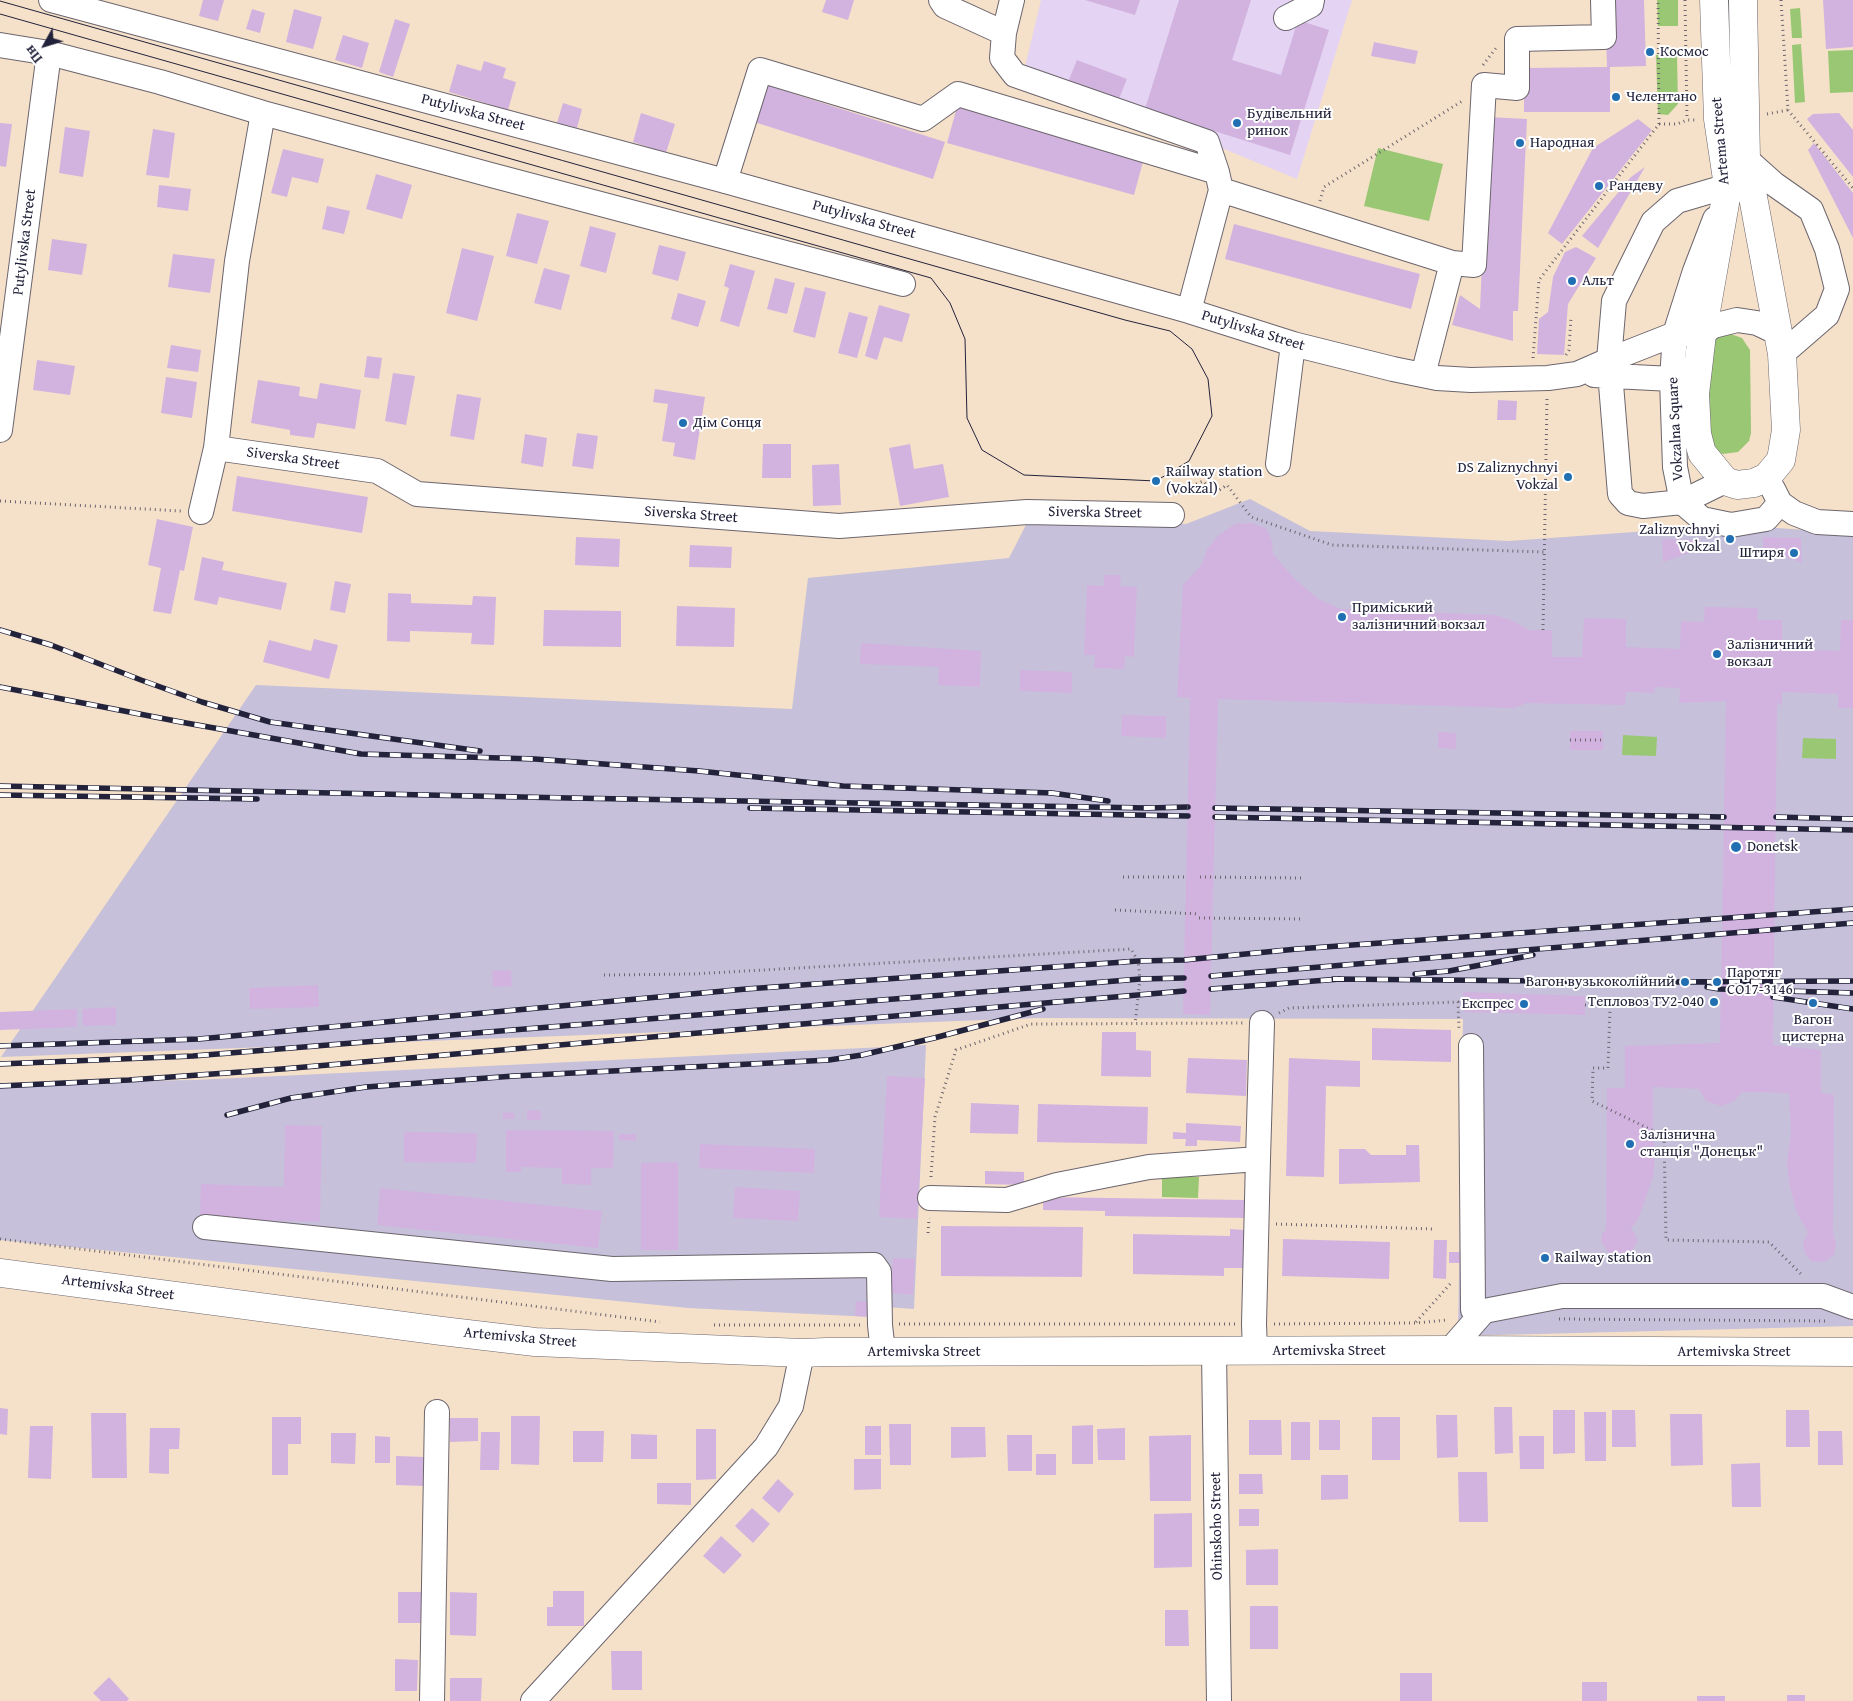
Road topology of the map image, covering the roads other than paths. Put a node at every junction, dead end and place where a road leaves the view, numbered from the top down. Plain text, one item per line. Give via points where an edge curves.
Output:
1 (52, 0) edge
2 (941, 0) edge
3 (1012, 0) edge
4 (1312, 0) edge
5 (1602, 0) edge
6 (1714, 0) edge
7 (1743, 0) edge
8 (1286, 18) dead end
9 (1004, 32) junction
10 (0, 45) edge
11 (49, 53) junction
12 (263, 113) junction
13 (1746, 159) junction
14 (725, 181) junction
15 (1219, 181) junction
16 (1728, 186) junction
17 (1452, 263) junction
18 (903, 284) dead end
19 (1189, 312) junction
20 (1689, 334) junction
21 (1293, 344) junction
22 (1780, 344) junction
23 (1610, 368) junction
24 (1423, 375) junction
25 (1672, 380) junction
26 (1695, 394) junction
27 (0, 430) edge
28 (216, 448) junction
29 (1278, 464) dead end
30 (1767, 477) junction
31 (1725, 481) junction
32 (1682, 502) junction
33 (1780, 503) junction
34 (1171, 504) road end
35 (201, 512) road end
36 (1853, 524) edge
37 (1262, 1023) road end
38 (1471, 1046) dead end
39 (1258, 1159) junction
40 (930, 1198) road end
41 (205, 1227) dead end
42 (0, 1273) edge
43 (1853, 1307) edge
44 (1481, 1315) junction
45 (1450, 1350) junction
46 (1214, 1351) junction
47 (1255, 1351) junction
48 (883, 1352) junction
49 (1853, 1352) edge
50 (802, 1353) junction
51 (437, 1412) dead end
52 (432, 1701) edge
53 (533, 1701) edge
54 (1219, 1701) edge

1 - 14 street, Putylivska Street
2 - 9 street via 945,6
3 - 9 street
4 - 8 street via 1311,5
5 - 17 street via 1604,37 1517,39 1517,88 1484,85 1474,265
6 - 16 main road, Artema Street via 1718,119
7 - 13 main road, Artema Street
9 - 15 street via 1002,58 1015,75 1207,142
10 - 11 street
11 - 12 street
11 - 27 street, Putylivska Street
12 - 18 street
12 - 28 street via 237,261
13 - 22 main road, Artema Street
13 - 22 street via 1811,210 1827,249 1837,289 1827,314
14 - 15 street via 760,70 922,119 958,94
14 - 19 street, Putylivska Street
15 - 17 street via 1314,220
15 - 19 street
16 - 20 main road, Artema Street
16 - 23 street via 1677,201 1653,222 1614,301
17 - 24 street
19 - 21 street, Putylivska Street
20 - 22 street via 1737,320 1756,323
20 - 23 street, Putylivska Street
20 - 25 street, Vokzalna Square
20 - 26 main road, Artema Street
21 - 24 street, Putylivska Street
21 - 29 street
22 - 30 main road via 1786,430 1781,460
23 - 24 street, Putylivska Street via 1571,366 1548,378 1471,380
23 - 25 street
23 - 32 street via 1620,494 1628,503 1643,506
25 - 26 street
25 - 32 street, Vokzalna Square via 1676,467
26 - 31 main road, Artema Street via 1697,434 1702,453
28 - 34 street, Siverska Street via 377,471 417,494 839,526
28 - 35 street
30 - 31 main road via 1737,485
30 - 33 street
31 - 32 street
32 - 33 street, Vokzalna Square via 1702,519 1731,525 1766,519
33 - 36 street via 1816,522
37 - 39 street
38 - 44 street via 1473,1310
39 - 40 street via 1149,1167 1057,1185 1007,1200
39 - 47 street
41 - 48 street via 612,1269 874,1265 879,1272
42 - 50 main road, Artemivska Street via 535,1342
43 - 44 street via 1823,1296 1562,1296
44 - 45 street
45 - 47 main road, Artemivska Street
45 - 49 main road, Artemivska Street
46 - 47 main road, Artemivska Street
46 - 48 main road, Artemivska Street
46 - 54 street, Ohinskoho Street
48 - 50 main road, Artemivska Street
50 - 53 street via 791,1406 766,1447
51 - 52 street

